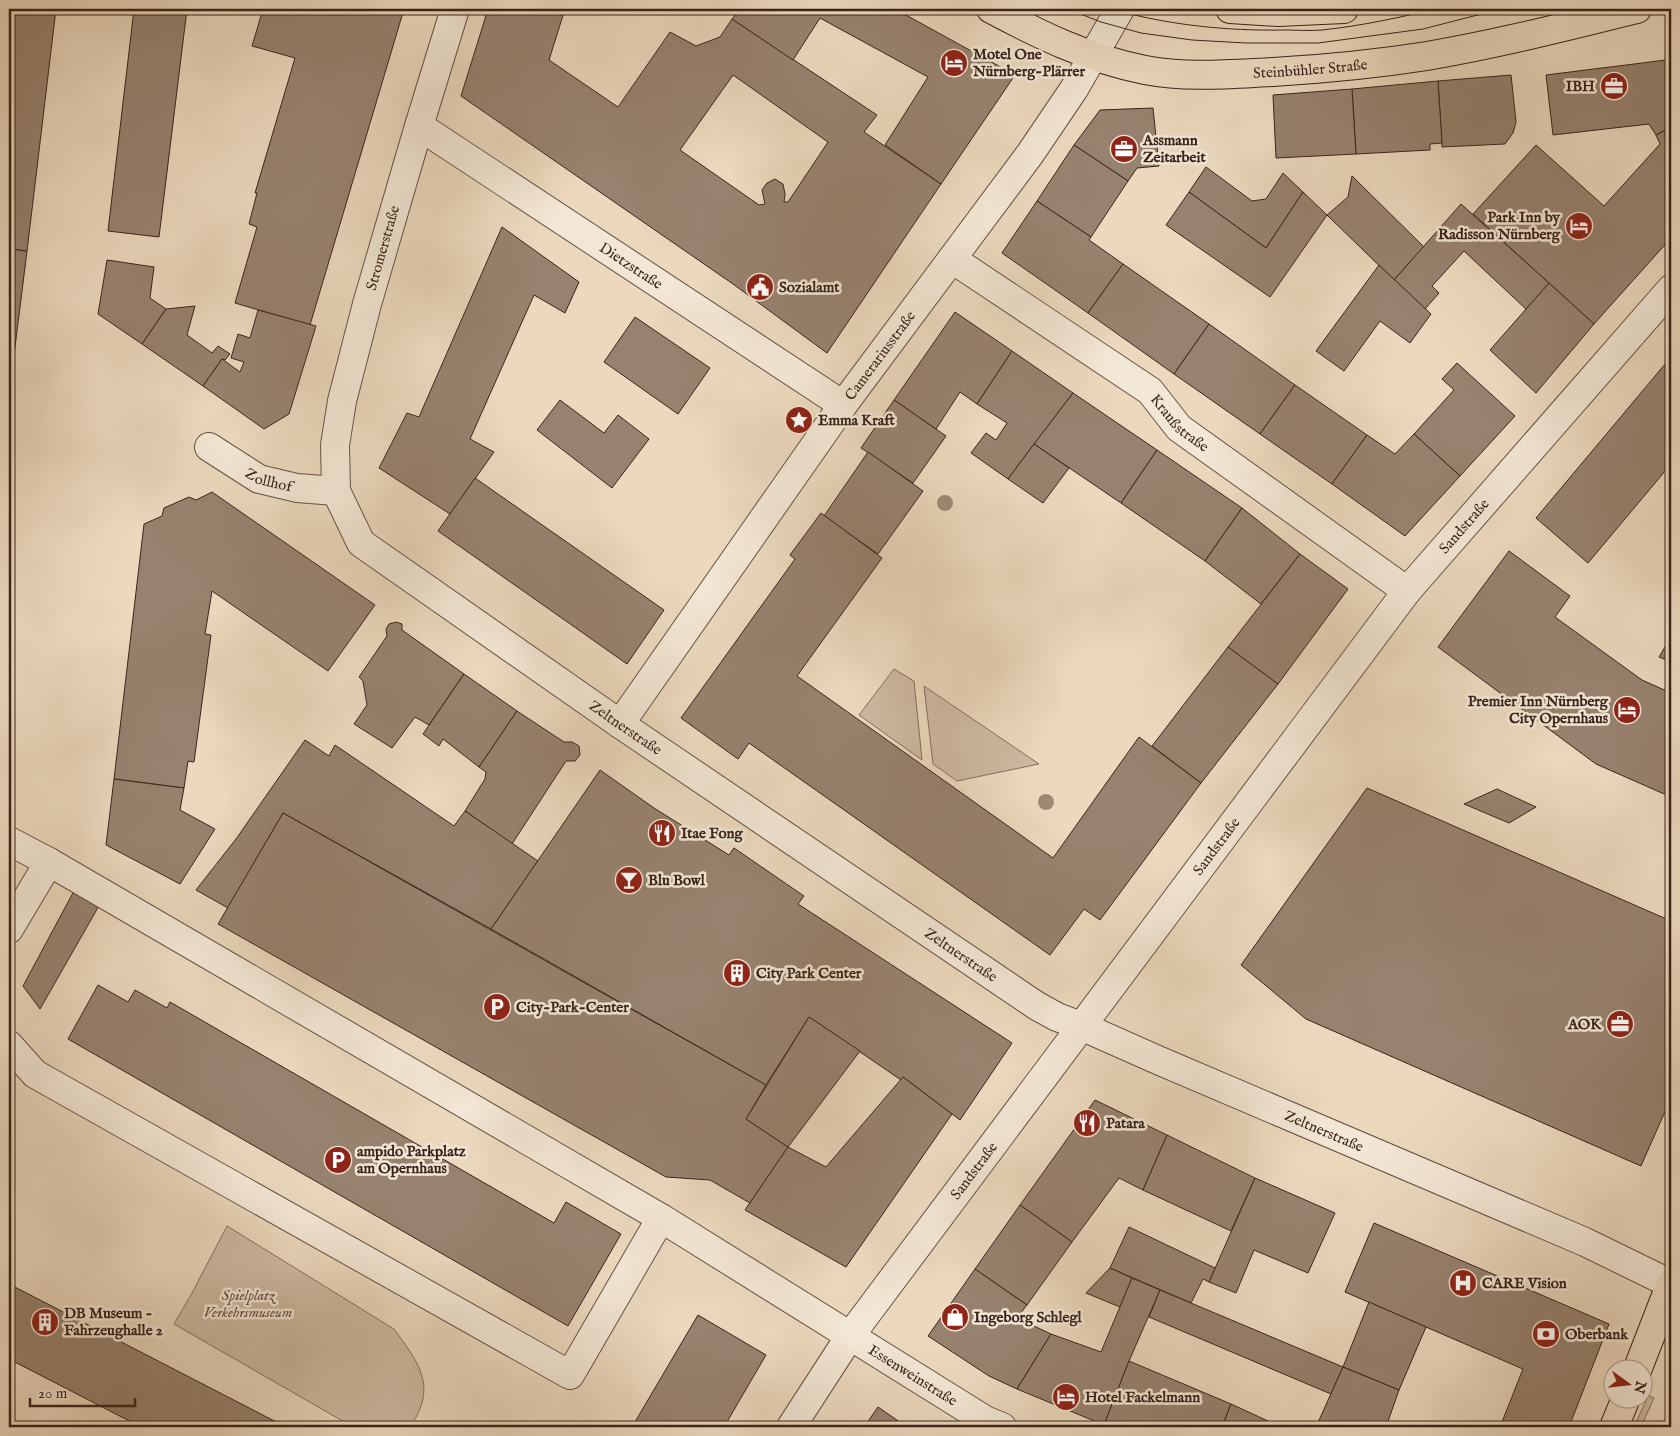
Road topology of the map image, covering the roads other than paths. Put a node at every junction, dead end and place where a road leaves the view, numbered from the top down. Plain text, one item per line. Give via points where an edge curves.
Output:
1 (455, 9) edge
2 (991, 9) edge
3 (1120, 9) edge
4 (1230, 9) edge
5 (1344, 9) edge
6 (1638, 9) edge
7 (1092, 57) junction
8 (419, 126) junction
9 (952, 259) junction
10 (1671, 290) edge
11 (843, 405) junction
12 (210, 446) dead end
13 (336, 491) junction
14 (1407, 591) junction
15 (620, 724) junction
16 (9, 841) edge
17 (49, 862) junction
18 (9, 929) edge
19 (1082, 1026) junction
20 (9, 1045) edge
21 (661, 1218) junction
22 (1671, 1283) edge
23 (850, 1336) junction
24 (1642, 1358) edge
25 (1622, 1408) edge
26 (791, 1427) edge
27 (1002, 1427) edge
28 (1614, 1427) edge

1 - 8 street, Stromerstraße
2 - 7 main road, Steinbühler Straße via 1050,40
3 - 7 street, Camerariusstraße
4 - 5 main road via 1278,12
6 - 7 main road, Steinbühler Straße via 1458,50 1332,67 1205,75 1145,70
7 - 9 street, Camerariusstraße via 1035,147
8 - 11 street, Dietzstraße
8 - 13 street, Stromerstraße via 342,401 335,445
9 - 11 street, Camerariusstraße
9 - 14 street, Kraußstraße via 1150,391 1179,428
10 - 14 street, Sandstraße
11 - 15 street, Camerariusstraße
12 - 13 street, Zollhof via 259,480 297,488
13 - 15 street, Zeltnerstraße via 361,543
14 - 19 street, Sandstraße
15 - 19 street, Zeltnerstraße via 1011,990 1057,1017
16 - 17 street, Essenweinstraße
17 - 18 street
17 - 21 street, Essenweinstraße
19 - 22 street, Zeltnerstraße via 1576,1238
19 - 23 street, Sandstraße
20 - 21 street via 35,1074 570,1375
21 - 23 street, Essenweinstraße
22 - 24 main road
23 - 26 street, Sandstraße
23 - 27 street, Essenweinstraße via 985,1420
25 - 28 main road

